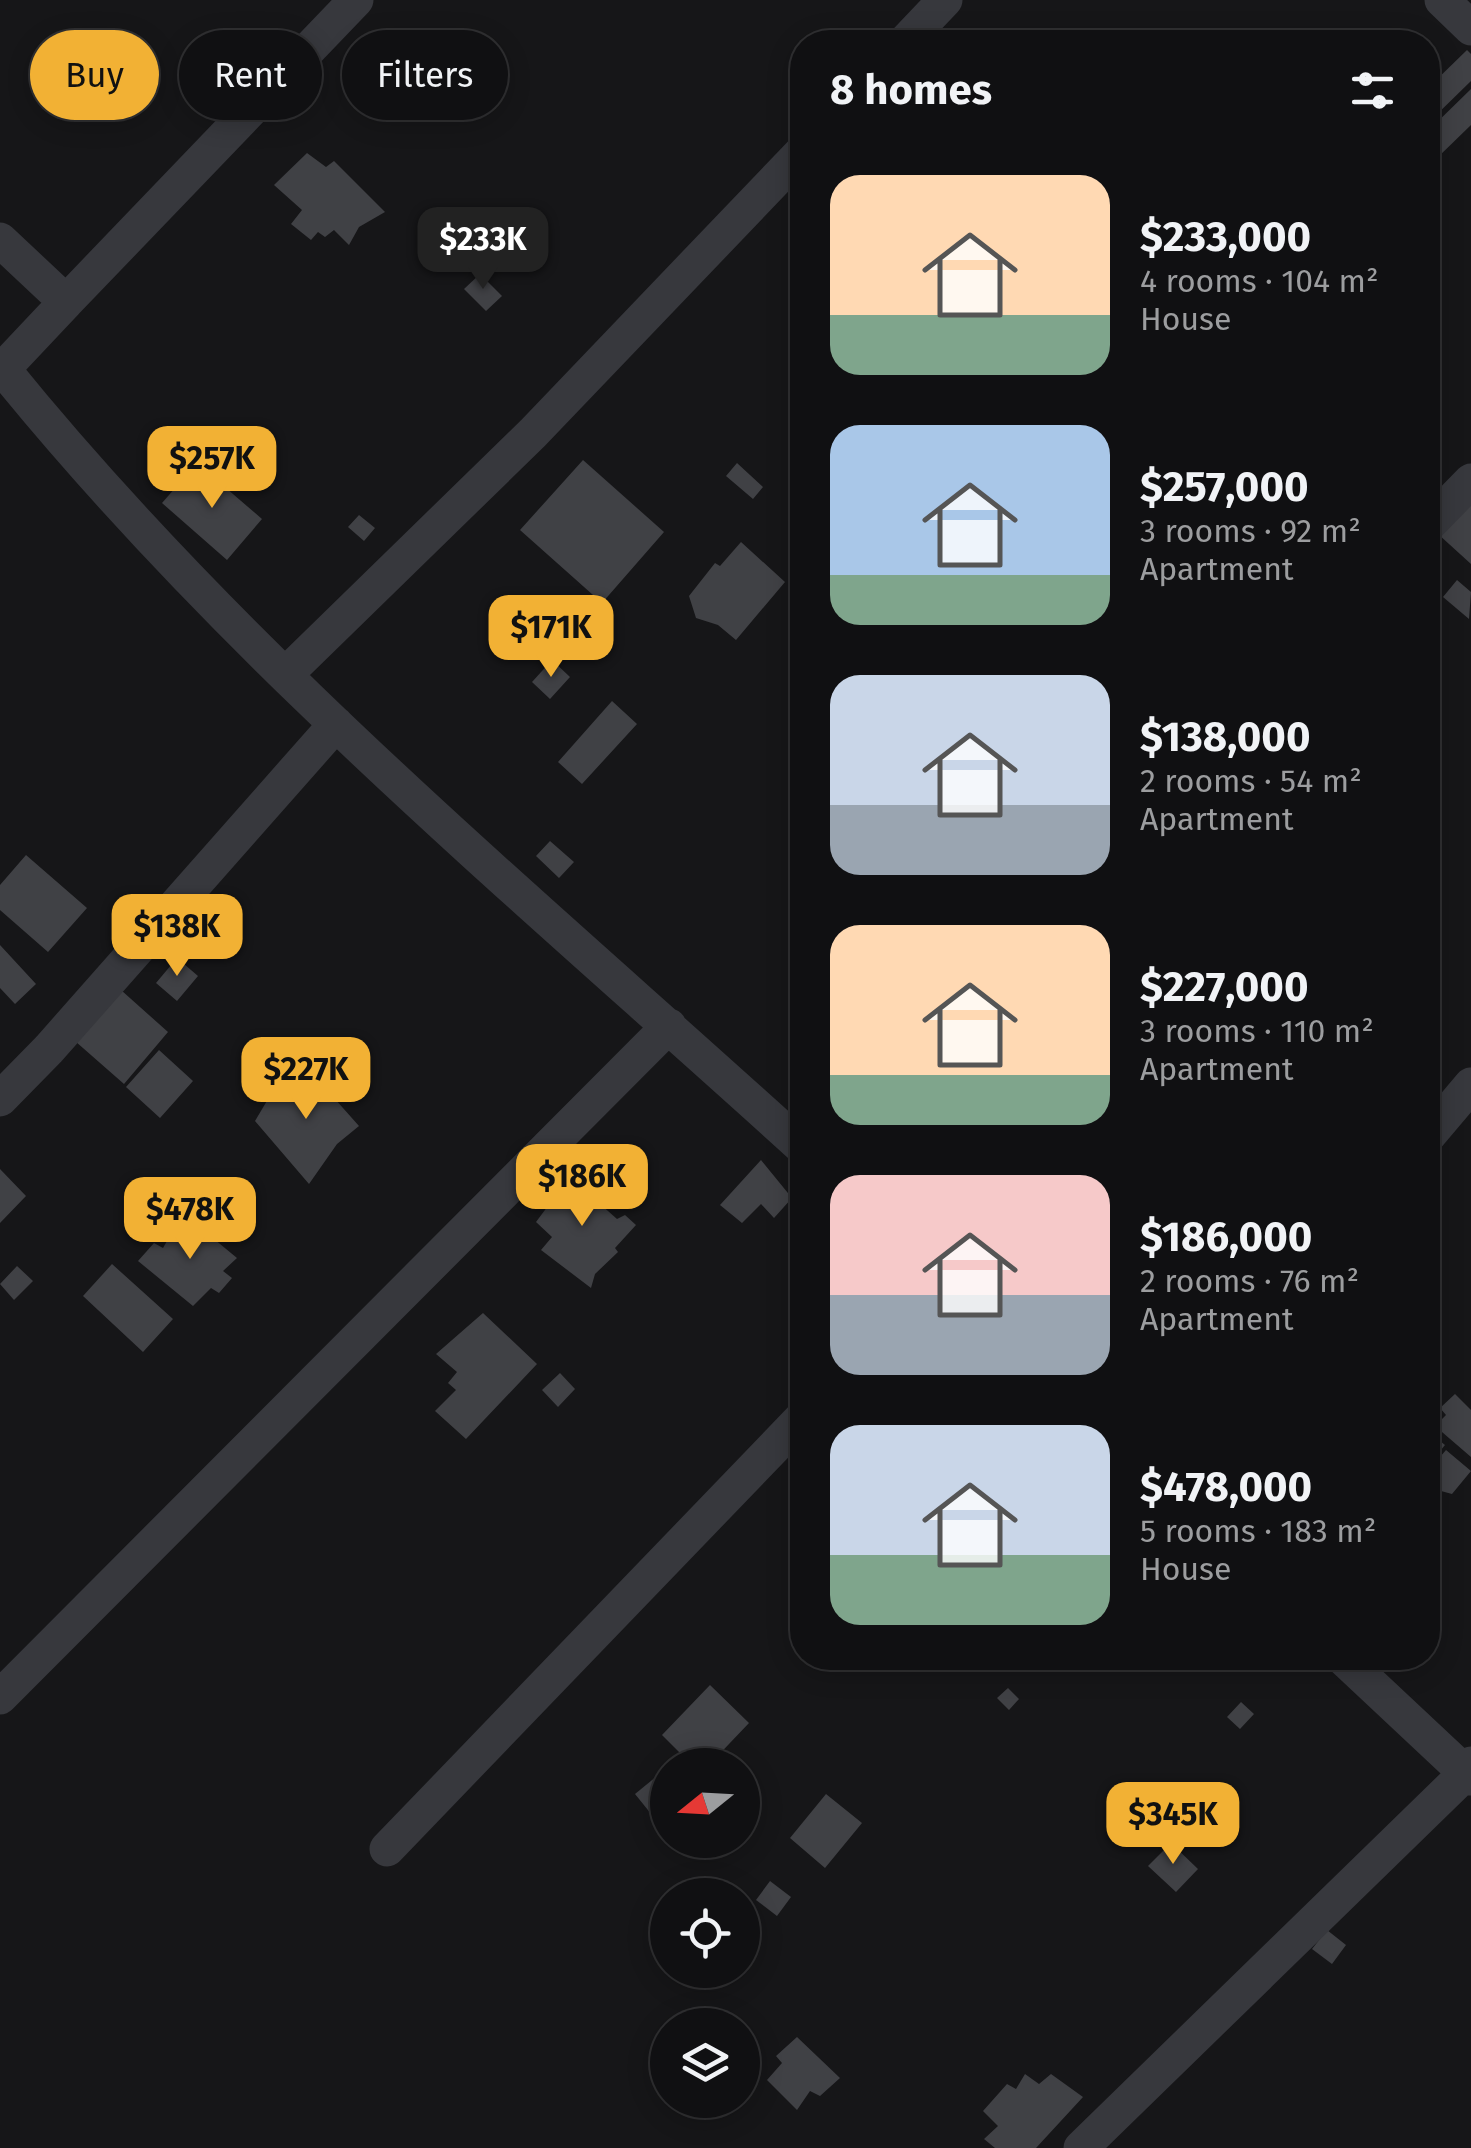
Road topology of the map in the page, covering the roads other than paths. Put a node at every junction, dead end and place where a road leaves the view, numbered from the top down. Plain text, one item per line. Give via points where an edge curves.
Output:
1 (356, 0) edge
2 (945, 0) edge
3 (1442, 0) edge
4 (1471, 28) edge
5 (917, 30) edge
6 (790, 165) edge
7 (0, 240) edge
8 (66, 302) junction
9 (2, 371) edge
10 (1471, 482) edge
11 (1440, 513) edge
12 (286, 674) junction
13 (336, 724) junction
14 (670, 1026) junction
15 (1471, 1085) edge
16 (0, 1100) edge
17 (1440, 1122) edge
18 (790, 1136) edge
19 (790, 1430) edge
20 (1356, 1670) edge
21 (0, 1696) edge
22 (1469, 1772) edge
23 (387, 1850) dead end
24 (1081, 2148) edge

1 - 8 street
2 - 5 street
3 - 4 street
6 - 12 street via 534,434
7 - 8 street
8 - 9 street
9 - 12 street via 76,459
10 - 11 street
12 - 13 street
13 - 14 street
13 - 16 street
14 - 18 street
14 - 21 street
15 - 17 street
19 - 23 street
20 - 22 street
22 - 24 street

